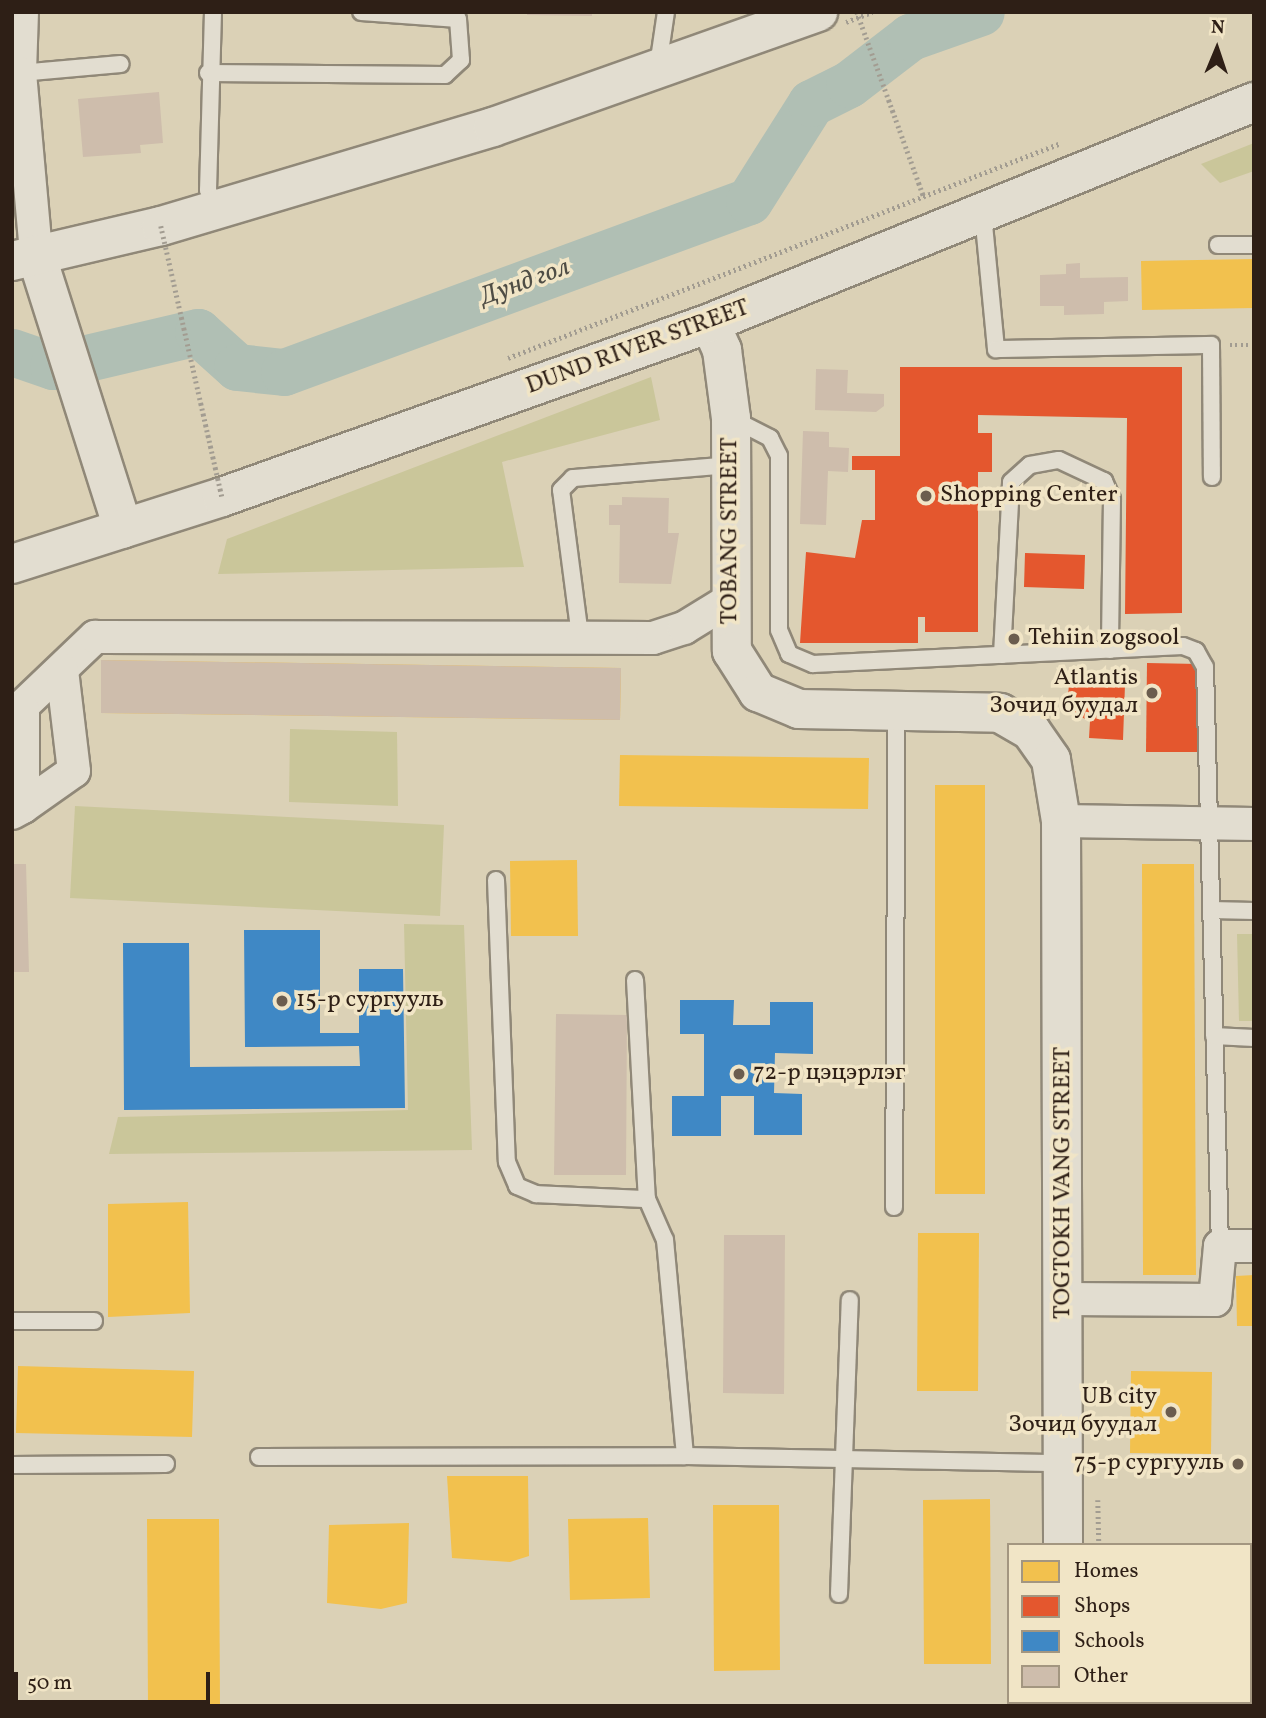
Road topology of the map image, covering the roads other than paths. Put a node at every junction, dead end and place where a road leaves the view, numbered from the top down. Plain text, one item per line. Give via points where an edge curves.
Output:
1 (22, 12) edge
2 (213, 12) edge
3 (361, 12) edge
4 (666, 12) edge
5 (818, 12) edge
6 (121, 64) dead end
7 (657, 72) junction
8 (20, 73) junction
9 (208, 73) junction
10 (1254, 102) edge
11 (215, 208) junction
12 (983, 211) junction
13 (1218, 245) dead end
14 (1254, 245) edge
15 (31, 266) edge
16 (710, 323) junction
17 (731, 418) junction
18 (730, 465) junction
19 (1212, 477) dead end
20 (119, 514) junction
21 (12, 564) edge
22 (728, 601) junction
23 (580, 636) junction
24 (1110, 650) junction
25 (1002, 655) junction
26 (62, 670) junction
27 (897, 708) junction
28 (17, 713) edge
29 (18, 810) edge
30 (1061, 821) junction
31 (1209, 824) junction
32 (1254, 824) edge
33 (496, 880) dead end
34 (1211, 910) junction
35 (1254, 911) edge
36 (635, 981) dead end
37 (1214, 1037) junction
38 (1254, 1038) edge
39 (647, 1199) junction
40 (894, 1208) dead end
41 (1220, 1246) junction
42 (1254, 1246) edge
43 (1066, 1299) junction
44 (850, 1300) dead end
45 (12, 1321) edge
46 (94, 1321) dead end
47 (685, 1456) junction
48 (259, 1457) dead end
49 (843, 1461) junction
50 (1062, 1463) junction
51 (166, 1464) dead end
52 (12, 1465) edge
53 (1063, 1543) edge
54 (839, 1594) dead end

1 - 8 street
2 - 9 lane
3 - 9 lane via 458,19 461,60 445,75
4 - 7 lane
5 - 7 street
6 - 8 lane
7 - 11 street
8 - 15 street
9 - 11 lane via 208,190
10 - 12 street, DUND RIVER STREET
11 - 15 street
12 - 16 street, DUND RIVER STREET
12 - 19 lane via 996,349 1211,345
13 - 14 lane
15 - 20 street
16 - 17 street, TOBANG STREET via 722,350
16 - 20 street, DUND RIVER STREET
17 - 18 street, TOBANG STREET
17 - 25 lane via 770,438 779,456 779,630 789,654 813,664
18 - 22 street, TOBANG STREET
18 - 23 lane via 573,478 561,490
20 - 21 street, DUND RIVER STREET
22 - 23 street via 684,628 653,638
22 - 27 street, TOBANG STREET via 732,651 758,692 799,709
23 - 26 street via 120,635 95,637
24 - 25 lane
24 - 25 lane via 1112,499 1104,481 1059,460 1030,465 1011,482
24 - 31 lane via 1183,646 1196,651 1206,667
26 - 28 street
26 - 29 street via 74,771
27 - 30 street, TOBANG STREET via 1000,713 1031,731 1051,760
27 - 40 lane
28 - 29 street
30 - 31 street
30 - 43 street, TOGTOKH VANG STREET
31 - 32 street
31 - 34 lane
33 - 39 lane via 507,1162 517,1186 537,1194
34 - 35 lane
34 - 37 lane
36 - 39 lane
37 - 38 lane
37 - 41 lane
39 - 47 lane via 665,1240
41 - 42 street
41 - 43 street via 1215,1300
43 - 50 street, TOGTOKH VANG STREET
44 - 49 lane
45 - 46 lane
47 - 48 lane
47 - 49 lane
49 - 50 lane
49 - 54 lane
50 - 53 street, TOGTOKH VANG STREET
51 - 52 lane

